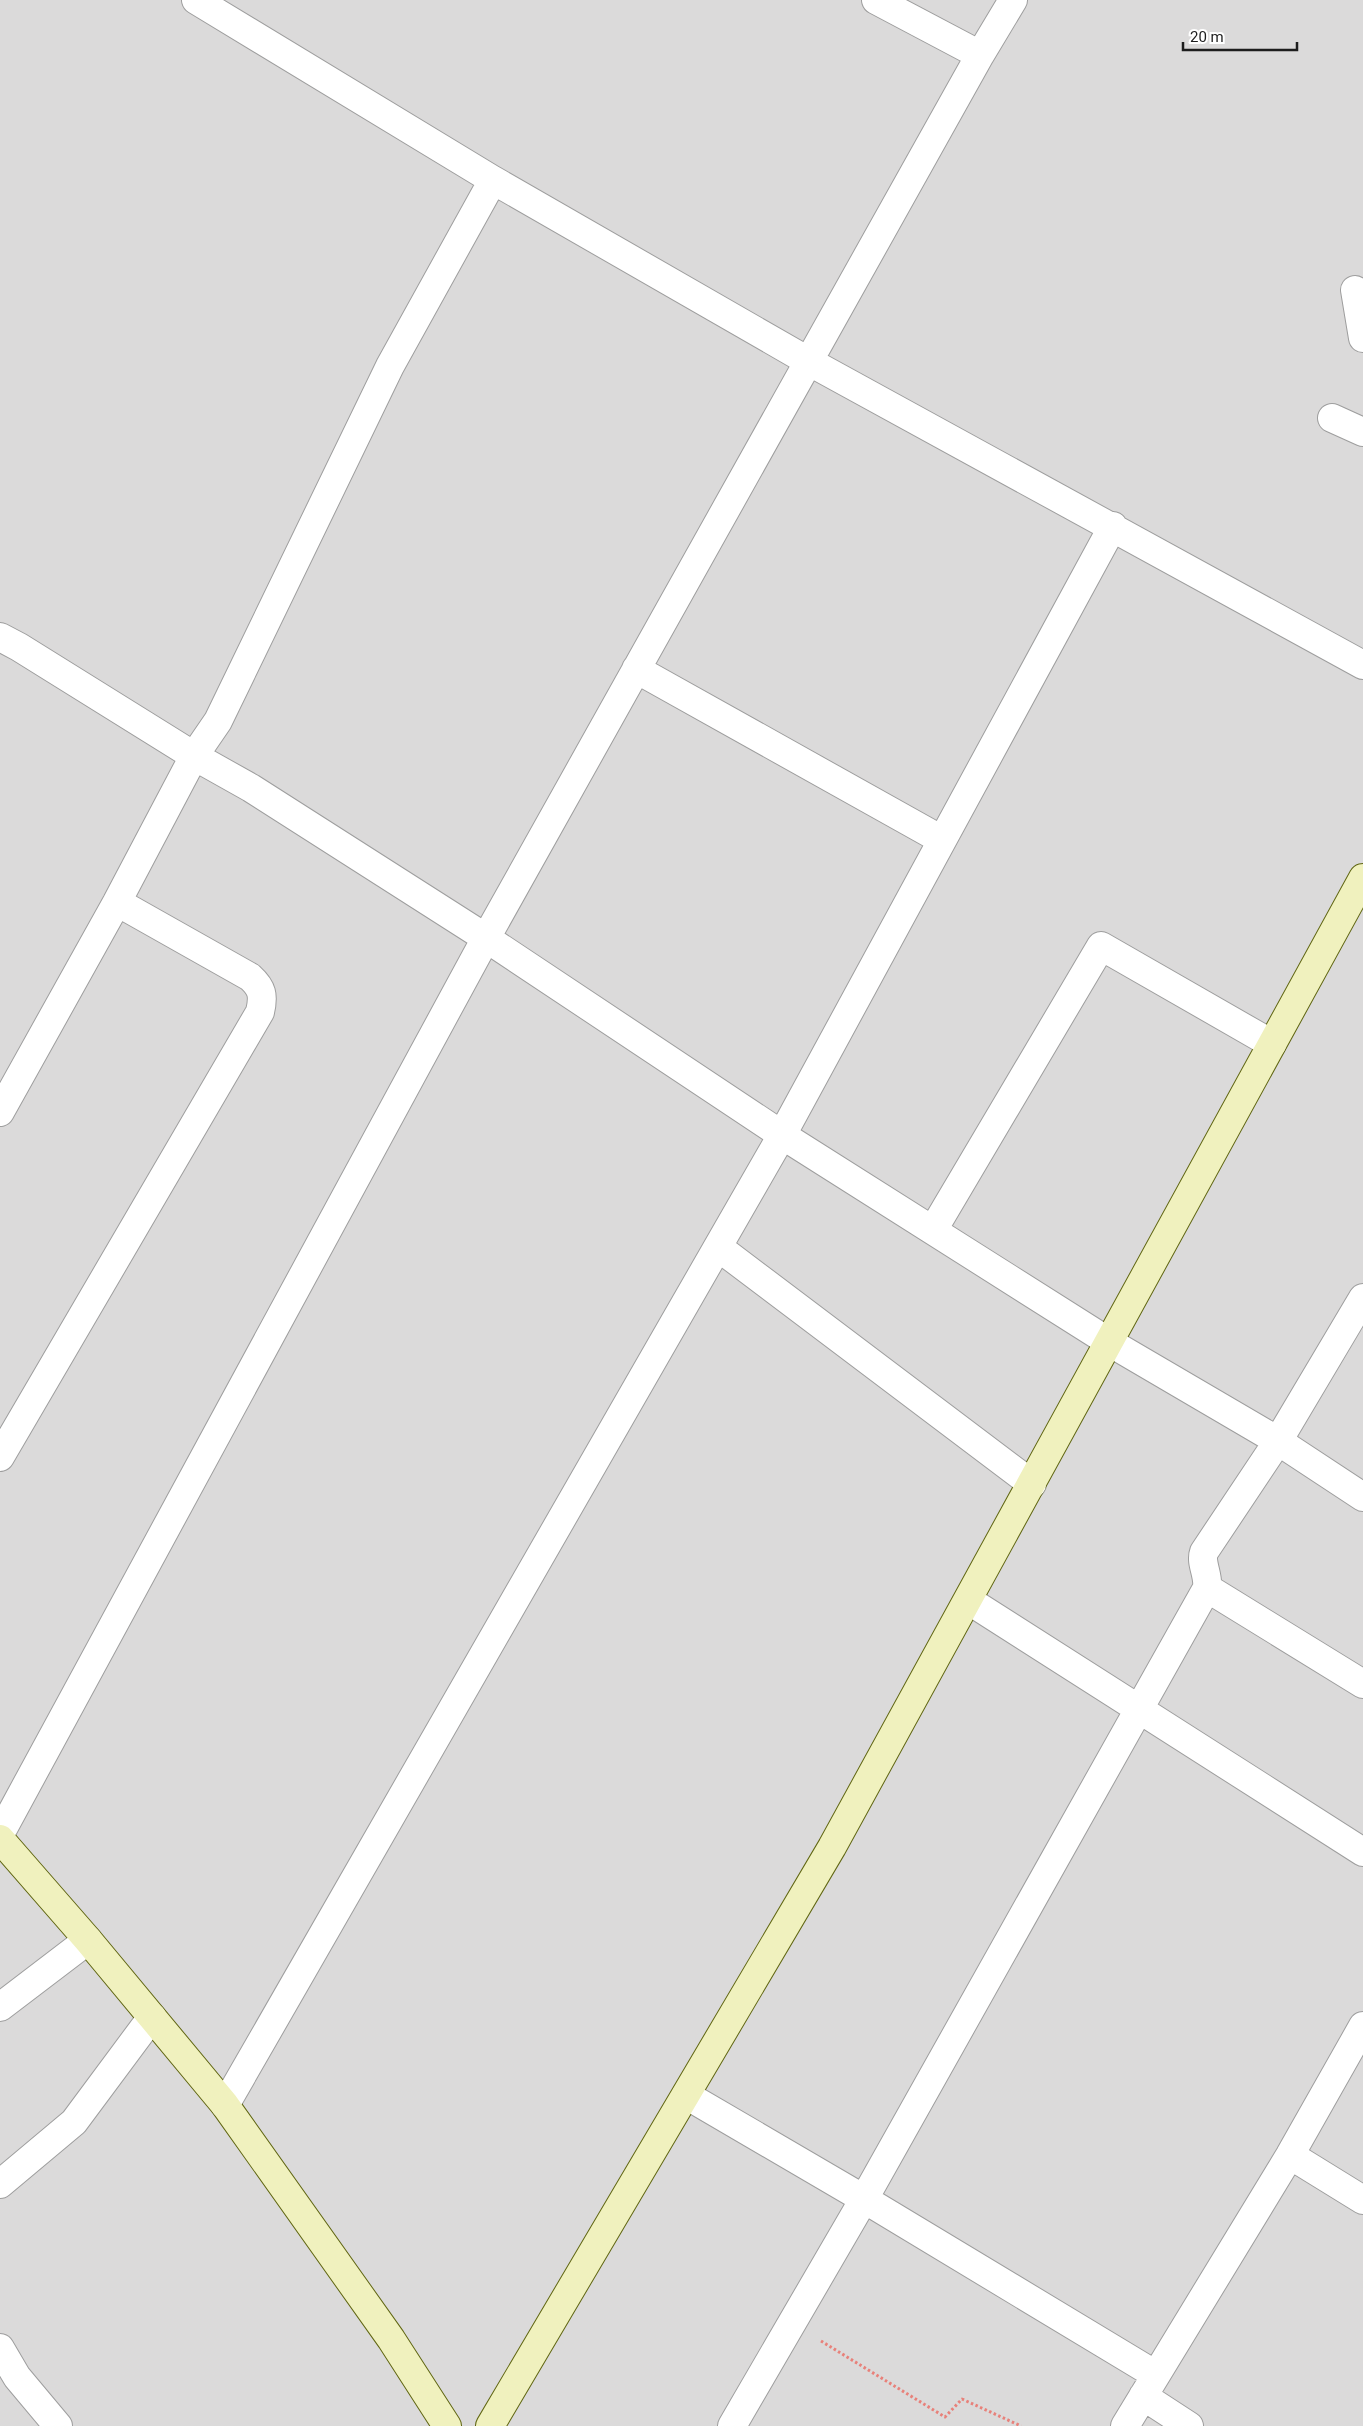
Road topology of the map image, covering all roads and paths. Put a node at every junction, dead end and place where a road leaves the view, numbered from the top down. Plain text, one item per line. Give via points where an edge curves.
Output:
1 (196, 0) edge
2 (876, 0) edge
3 (1013, 0) edge
4 (980, 55) junction
5 (493, 180) junction
6 (1355, 290) dead end
7 (1363, 338) edge
8 (808, 361) junction
9 (1332, 418) dead end
10 (1363, 432) edge
11 (1113, 526) junction
12 (0, 638) edge
13 (1363, 665) edge
14 (636, 670) junction
15 (194, 756) junction
16 (942, 840) junction
17 (1363, 878) edge
18 (117, 902) junction
19 (486, 938) junction
20 (1272, 1044) junction
21 (0, 1112) edge
22 (782, 1135) junction
23 (932, 1230) junction
24 (718, 1247) junction
25 (1363, 1298) edge
26 (1109, 1342) junction
27 (1278, 1441) junction
28 (0, 1457) edge
29 (1032, 1484) junction
30 (1363, 1497) edge
31 (1207, 1588) junction
32 (968, 1600) junction
33 (1363, 1684) edge
34 (1140, 1710) junction
35 (0, 1834) edge
36 (0, 1838) edge
37 (1363, 1852) edge
38 (88, 1940) junction
39 (0, 2007) edge
40 (152, 2017) junction
41 (1363, 2026) edge
42 (686, 2095) junction
43 (225, 2105) junction
44 (1290, 2155) junction
45 (0, 2184) edge
46 (864, 2198) junction
47 (1363, 2200) edge
48 (793, 2324) junction
49 (0, 2348) edge
50 (1149, 2385) junction
51 (58, 2426) edge
52 (447, 2426) edge
53 (490, 2426) edge
54 (732, 2426) edge
55 (1021, 2426) edge
56 (1125, 2426) edge
57 (1189, 2426) edge

1 - 5 street
2 - 4 street
3 - 4 street
4 - 8 street
5 - 8 street
5 - 15 street via 390,366 218,721
6 - 7 street
8 - 11 street
8 - 14 street
9 - 10 street
11 - 13 street
11 - 16 street
12 - 15 street
14 - 16 street
14 - 19 street
15 - 18 street
15 - 19 street via 251,788
16 - 22 street
17 - 20 street
18 - 21 street
18 - 28 street via 250,977 260,986 263,998 260,1012
19 - 22 street
19 - 35 street
20 - 23 street via 1101,946
20 - 26 street
22 - 23 street
22 - 24 street
23 - 26 street
24 - 29 street
24 - 43 street
25 - 27 street
26 - 27 street
26 - 29 street
27 - 30 street
27 - 31 street via 1202,1556
29 - 32 street
31 - 33 street
31 - 34 street
32 - 34 street
32 - 42 street via 832,1847
34 - 37 street
34 - 46 street
36 - 38 street
38 - 39 street
38 - 40 street
40 - 43 street
40 - 45 street via 74,2122
41 - 44 street
42 - 46 street
42 - 53 street
43 - 52 street via 392,2339
44 - 47 street
44 - 50 street
46 - 48 street
46 - 50 street
48 - 54 street
48 - 55 path via 945,2417 962,2399
49 - 51 street via 17,2377
50 - 56 street
50 - 57 street

